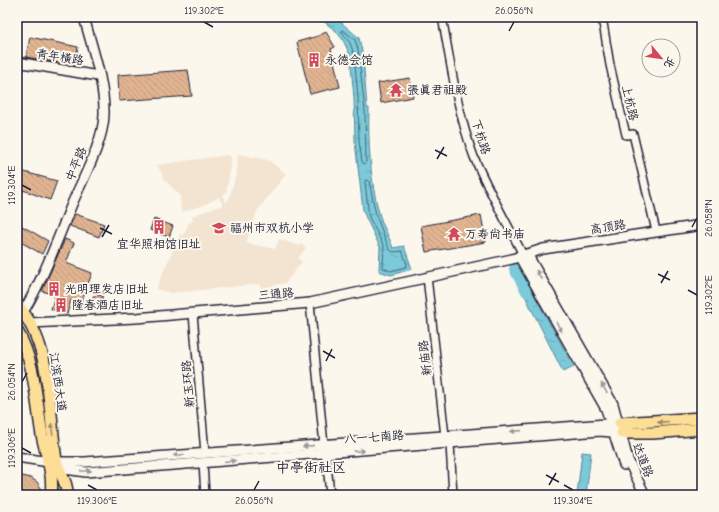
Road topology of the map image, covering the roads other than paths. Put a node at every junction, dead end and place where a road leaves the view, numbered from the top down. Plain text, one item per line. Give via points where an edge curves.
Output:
1 (84, 17) edge
2 (442, 17) edge
3 (602, 17) edge
4 (17, 62) edge
5 (98, 76) junction
6 (702, 225) edge
7 (656, 231) junction
8 (523, 255) junction
9 (427, 277) junction
10 (310, 303) junction
11 (20, 308) edge
12 (194, 314) junction
13 (30, 322) junction
14 (17, 331) edge
15 (702, 418) edge
16 (616, 428) junction
17 (702, 428) edge
18 (447, 440) junction
19 (325, 449) junction
20 (205, 453) junction
21 (17, 457) edge
22 (203, 463) junction
23 (55, 464) junction
24 (51, 495) edge
25 (66, 495) edge
26 (205, 495) edge
27 (330, 495) edge
28 (453, 495) edge
29 (638, 495) edge
30 (645, 495) edge

1 - 5 main road, 中平路
2 - 8 street, 下杭路 via 455,89 467,135 475,158
3 - 7 street, 上杭路 via 626,135 633,134
4 - 5 main road, 青年横路
5 - 11 main road, 中平路 via 104,115 100,138 35,291
6 - 7 main road, 高顶路
7 - 8 main road, 高顶路 via 543,249
8 - 9 main road, 三通路
8 - 16 main road, 下杭路 via 613,404
9 - 10 main road, 三通路
9 - 18 street, 新庙路
10 - 12 main road, 三通路
10 - 19 street
11 - 13 main road, 江滨西大道
12 - 13 main road, 三通路
12 - 20 street, 新玉环路
23 -> 13 main road, 江滨西大道 via 43,356
14 - 23 main road, 江滨西大道 via 29,358 42,435
15 -> 16 main road, 八一七南路
16 - 17 main road, 八一七南路 via 654,433
16 - 18 main road, 八一七南路
16 - 29 main road via 623,463
16 - 30 main road, 达道路
18 - 19 main road, 八一七南路
18 - 28 street, 新庙路
19 -> 20 main road, 八一七南路
22 -> 19 main road, 八一七南路
19 - 27 street
20 -> 23 main road, 八一七南路
21 - 23 main road, 八一七南路
23 -> 22 main road, 八一七南路 via 86,472
22 - 26 street
23 - 24 main road
23 - 25 main road via 65,483

